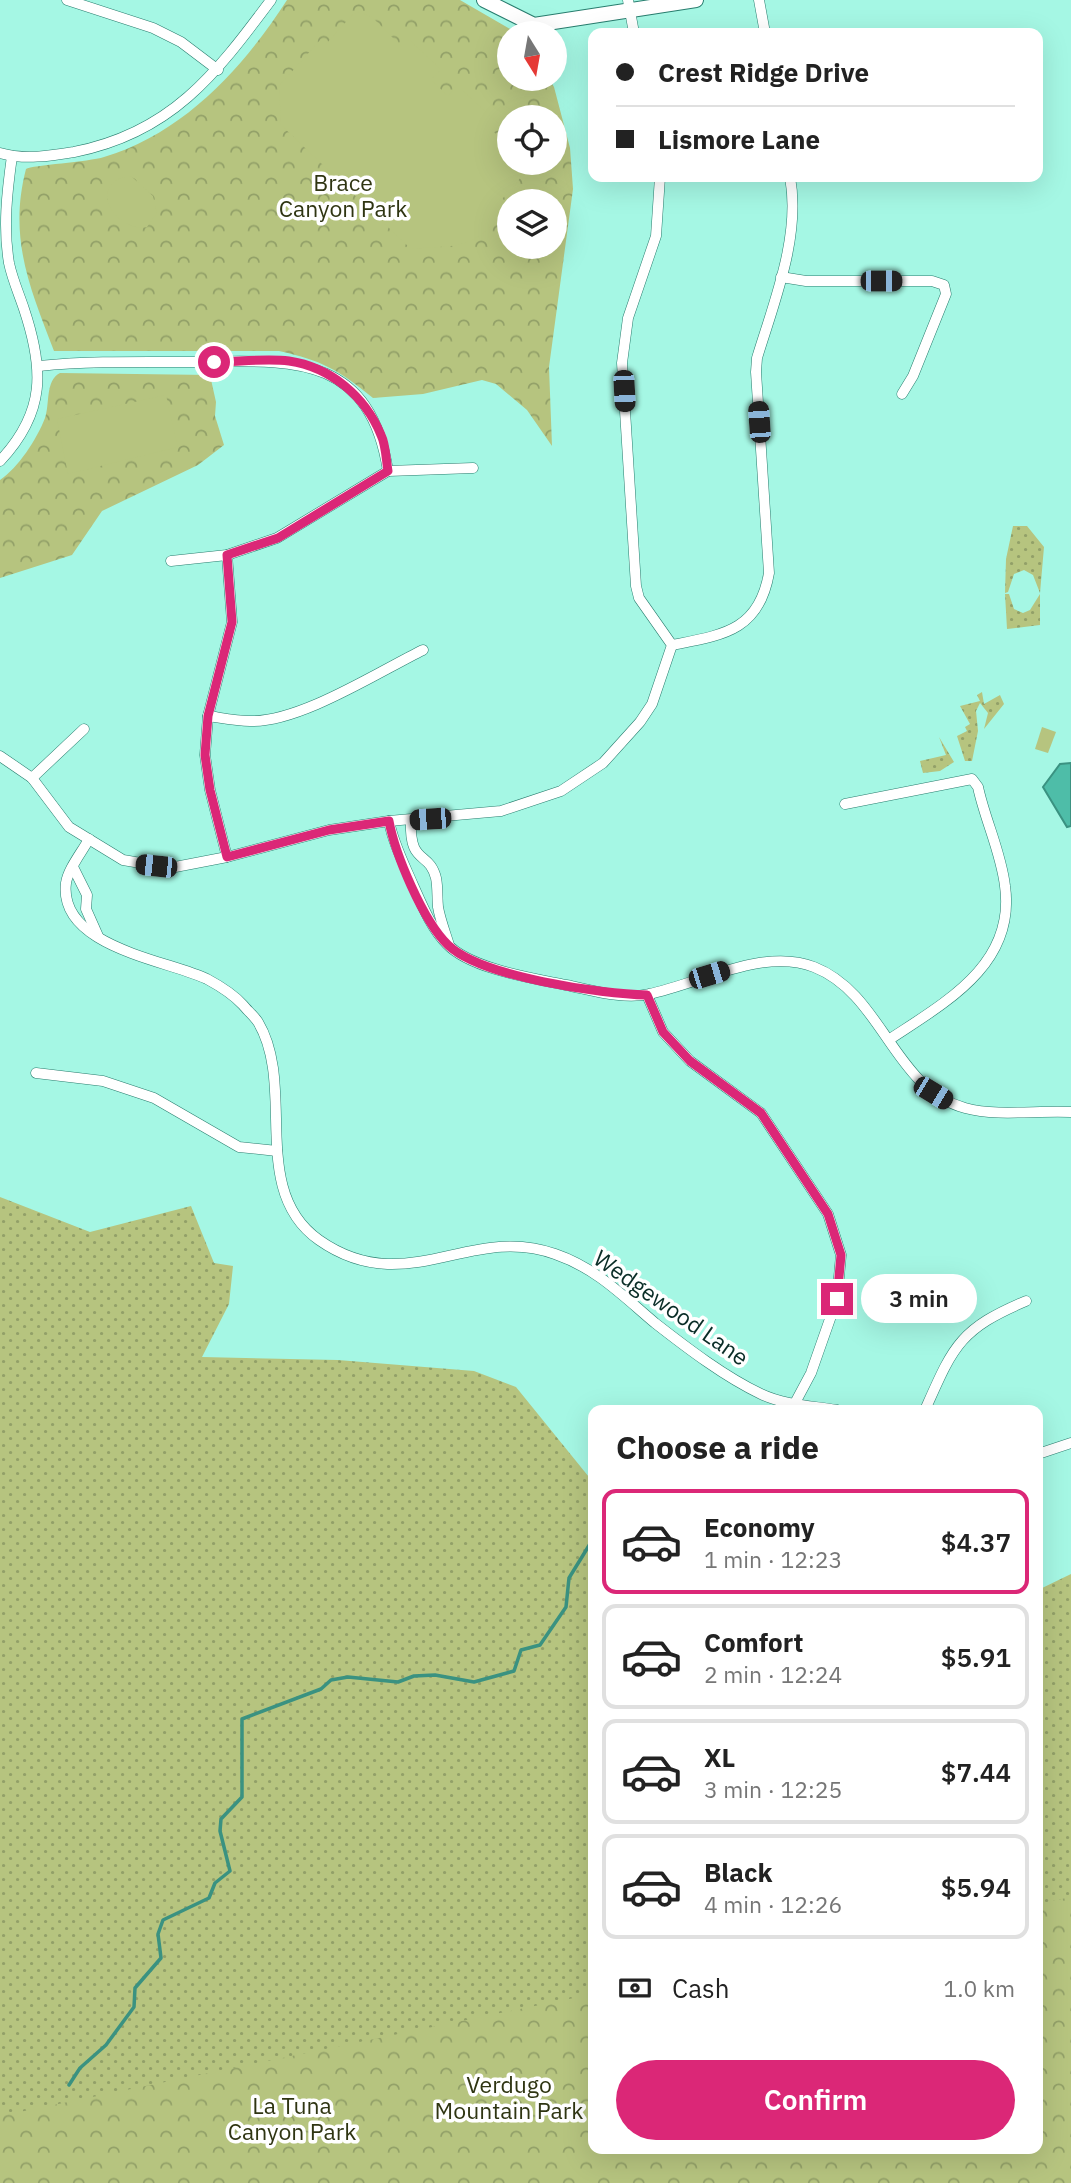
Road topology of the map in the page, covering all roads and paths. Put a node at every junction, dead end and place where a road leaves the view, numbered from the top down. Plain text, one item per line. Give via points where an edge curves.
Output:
1 (67, 0) edge
2 (271, 0) edge
3 (484, 0) edge
4 (696, 0) edge
5 (759, 0) edge
6 (629, 6) edge
7 (633, 28) edge
8 (764, 28) edge
9 (218, 70) junction
10 (0, 153) edge
11 (12, 156) junction
12 (660, 182) edge
13 (790, 182) edge
14 (781, 277) junction
15 (39, 366) junction
16 (902, 394) dead end
17 (0, 461) edge
18 (474, 468) dead end
19 (388, 471) junction
20 (227, 555) junction
21 (171, 561) dead end
22 (672, 645) junction
23 (423, 650) dead end
24 (208, 716) junction
25 (84, 729) dead end
26 (0, 756) edge
27 (32, 779) junction
28 (845, 804) dead end
29 (411, 820) junction
30 (389, 821) junction
31 (89, 839) junction
32 (227, 857) junction
33 (73, 867) junction
34 (98, 936) junction
35 (449, 947) junction
36 (647, 995) junction
37 (890, 1039) junction
38 (36, 1073) dead end
39 (1071, 1112) edge
40 (277, 1150) junction
41 (1026, 1301) dead end
42 (794, 1403) junction
43 (806, 1405) edge
44 (927, 1405) edge
45 (1071, 1443) edge
46 (1043, 1452) edge

1 - 9 street via 153,28 181,41
2 - 9 street
3 - 6 street via 534,26
4 - 6 street
5 - 8 street
6 - 7 street
9 - 11 street via 188,100 127,136 55,156
10 - 11 street
11 - 15 street via 5,206 9,264
12 - 22 street via 656,236 628,318 622,363 636,586 639,598
13 - 14 street via 792,217
14 - 16 street via 944,285 947,294
14 - 22 street via 756,372 769,573 762,604 729,631
15 - 17 street via 32,413 16,444
15 - 19 street via 85,361 288,361 322,370 349,388 370,413 383,437
18 - 19 street
19 - 20 street via 278,538
20 - 21 street
20 - 24 street via 232,622
22 - 29 street via 652,704 603,763 581,779 561,791 501,811
23 - 24 street via 282,717 252,722
24 - 32 street via 205,755
25 - 27 street
26 - 27 street
27 - 31 street via 69,827
28 - 37 street via 968,779 978,786 1001,865 1007,909 1003,931 986,963 970,984
29 - 30 street
29 - 35 street via 413,851 436,877 438,907
30 - 32 street via 329,830
30 - 35 street via 428,918
31 - 32 street via 108,853 141,865 170,868
31 - 33 street, Wedgewood Lane
33 - 34 street via 88,895 86,909
33 - 34 street, Wedgewood Lane via 66,881 67,904 87,930
34 - 40 street, Wedgewood Lane via 143,959 206,979 234,996 258,1022 271,1057
35 - 36 street via 470,960 544,981 610,994
36 - 37 street via 732,968 772,962 813,966 851,989
36 - 42 street via 663,1032 690,1061 761,1113 828,1214 841,1255 837,1299 811,1373
37 - 39 street via 915,1076 946,1101 990,1111
38 - 40 street via 103,1081 154,1098 239,1147
40 - 42 street, Wedgewood Lane via 288,1204 317,1238 354,1260 398,1266 502,1245 554,1253 606,1279 657,1324 718,1368 763,1395
41 - 44 street via 991,1315 967,1332 949,1356
42 - 43 street, Wedgewood Lane
45 - 46 street

